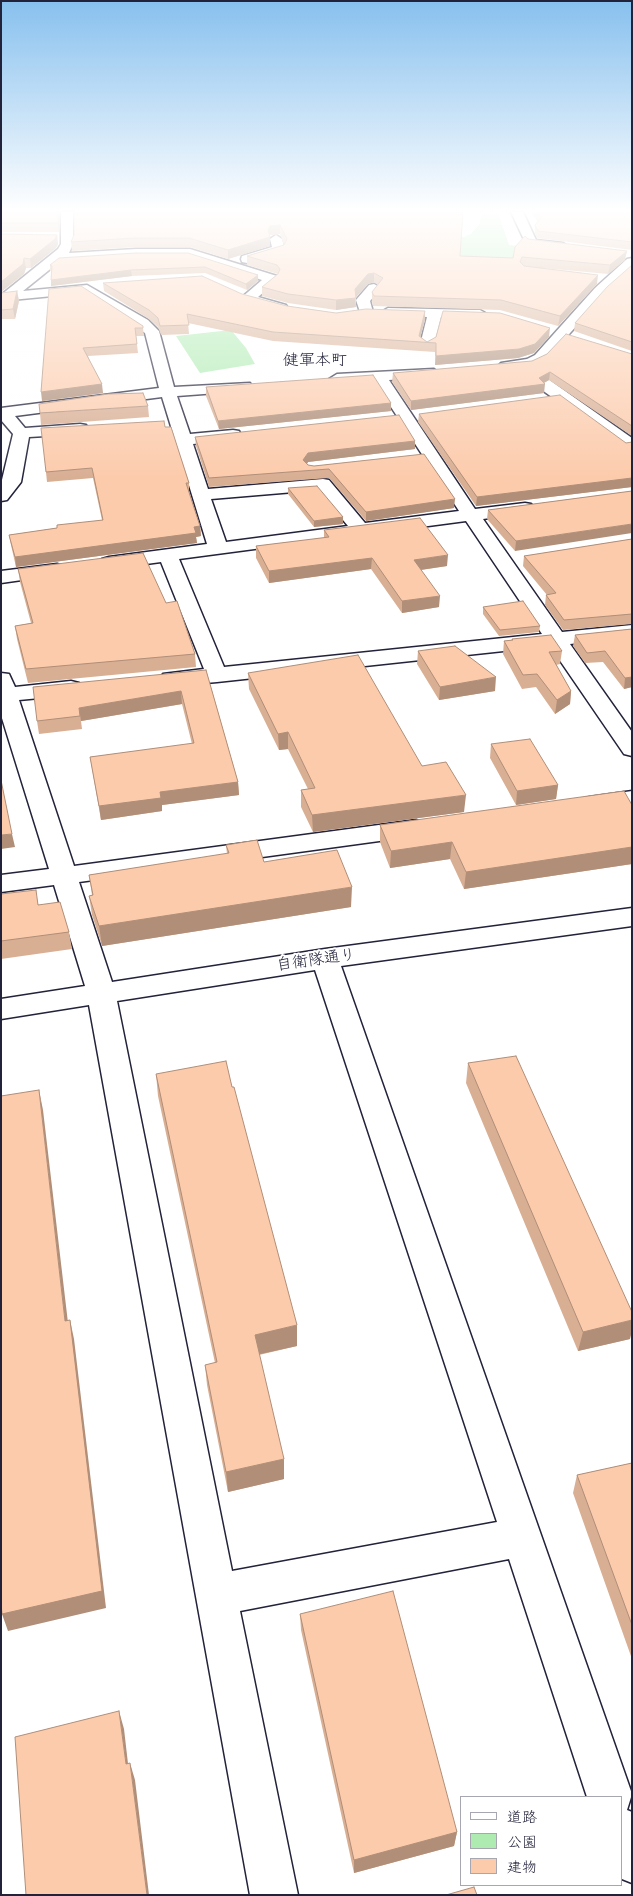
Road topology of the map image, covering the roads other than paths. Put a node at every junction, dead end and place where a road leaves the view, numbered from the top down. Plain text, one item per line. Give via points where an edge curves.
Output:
1 (105, 300) edge
2 (257, 300) edge
3 (363, 300) edge
4 (596, 300) edge
5 (297, 311) edge
6 (366, 312) junction
7 (435, 313) junction
8 (351, 314) edge
9 (491, 316) edge
10 (546, 329) edge
11 (564, 334) junction
12 (580, 341) edge
13 (427, 345) edge
14 (518, 365) junction
15 (488, 368) edge
16 (449, 371) edge
17 (379, 376) junction
18 (322, 380) edge
19 (264, 384) edge
20 (168, 392) junction
21 (563, 397) junction
22 (543, 400) edge
23 (2, 412) edge
24 (424, 414) edge
25 (404, 417) junction
26 (386, 419) edge
27 (178, 422) junction
28 (159, 424) edge
29 (100, 428) edge
30 (21, 433) junction
31 (248, 433) edge
32 (184, 440) junction
33 (629, 443) edge
34 (430, 455) junction
35 (410, 457) edge
36 (314, 468) edge
37 (323, 484) junction
38 (200, 495) junction
39 (1, 496) edge
40 (547, 505) edge
41 (471, 515) junction
42 (361, 530) junction
43 (218, 548) junction
44 (168, 555) junction
45 (1, 577) edge
46 (632, 631) edge
47 (558, 640) junction
48 (217, 674) junction
49 (150, 681) edge
50 (92, 686) edge
51 (3, 689) edge
52 (632, 749) edge
53 (632, 798) edge
54 (563, 808) edge
55 (436, 825) edge
56 (64, 876) junction
57 (1, 884) edge
58 (632, 917) edge
59 (326, 959) junction
60 (101, 992) junction
61 (1, 1008) edge
62 (520, 1537) junction
63 (216, 1595) junction
64 (610, 1796) edge
65 (623, 1834) edge
66 (632, 1860) edge
67 (274, 1895) edge

1 - 20 street via 152,331
2 - 5 street
3 - 6 street
4 - 11 street
6 - 7 street
6 - 8 street
7 - 9 street
7 - 13 street
10 - 11 street
11 - 12 street
11 - 14 street via 540,358
14 - 15 street
14 - 21 street
16 - 17 street
17 - 18 street
17 - 25 street
19 - 20 street
20 - 23 street
20 - 27 street
21 - 22 street
21 - 33 street
23 - 30 street
24 - 25 street
25 - 26 street
25 - 34 street
27 - 28 street
27 - 32 street
29 - 30 street
30 - 39 street via 12,482
31 - 32 street
32 - 38 street
34 - 35 street
34 - 41 street
36 - 37 street
37 - 38 street
37 - 42 street
38 - 43 street
40 - 41 street
41 - 42 street
41 - 47 street via 512,560
42 - 43 street
43 - 44 street
44 - 45 street
44 - 48 street
46 - 47 street
47 - 48 street
47 - 52 street
48 - 49 street
50 - 51 street
51 - 56 street
53 - 54 street
55 - 56 street
56 - 57 street
56 - 60 street
58 - 59 street, 自衛隊通り
59 - 60 street, 自衛隊通り
59 - 62 street
60 - 61 street, 自衛隊通り
60 - 63 street
62 - 63 street
62 - 64 street
63 - 67 street
65 - 66 street

